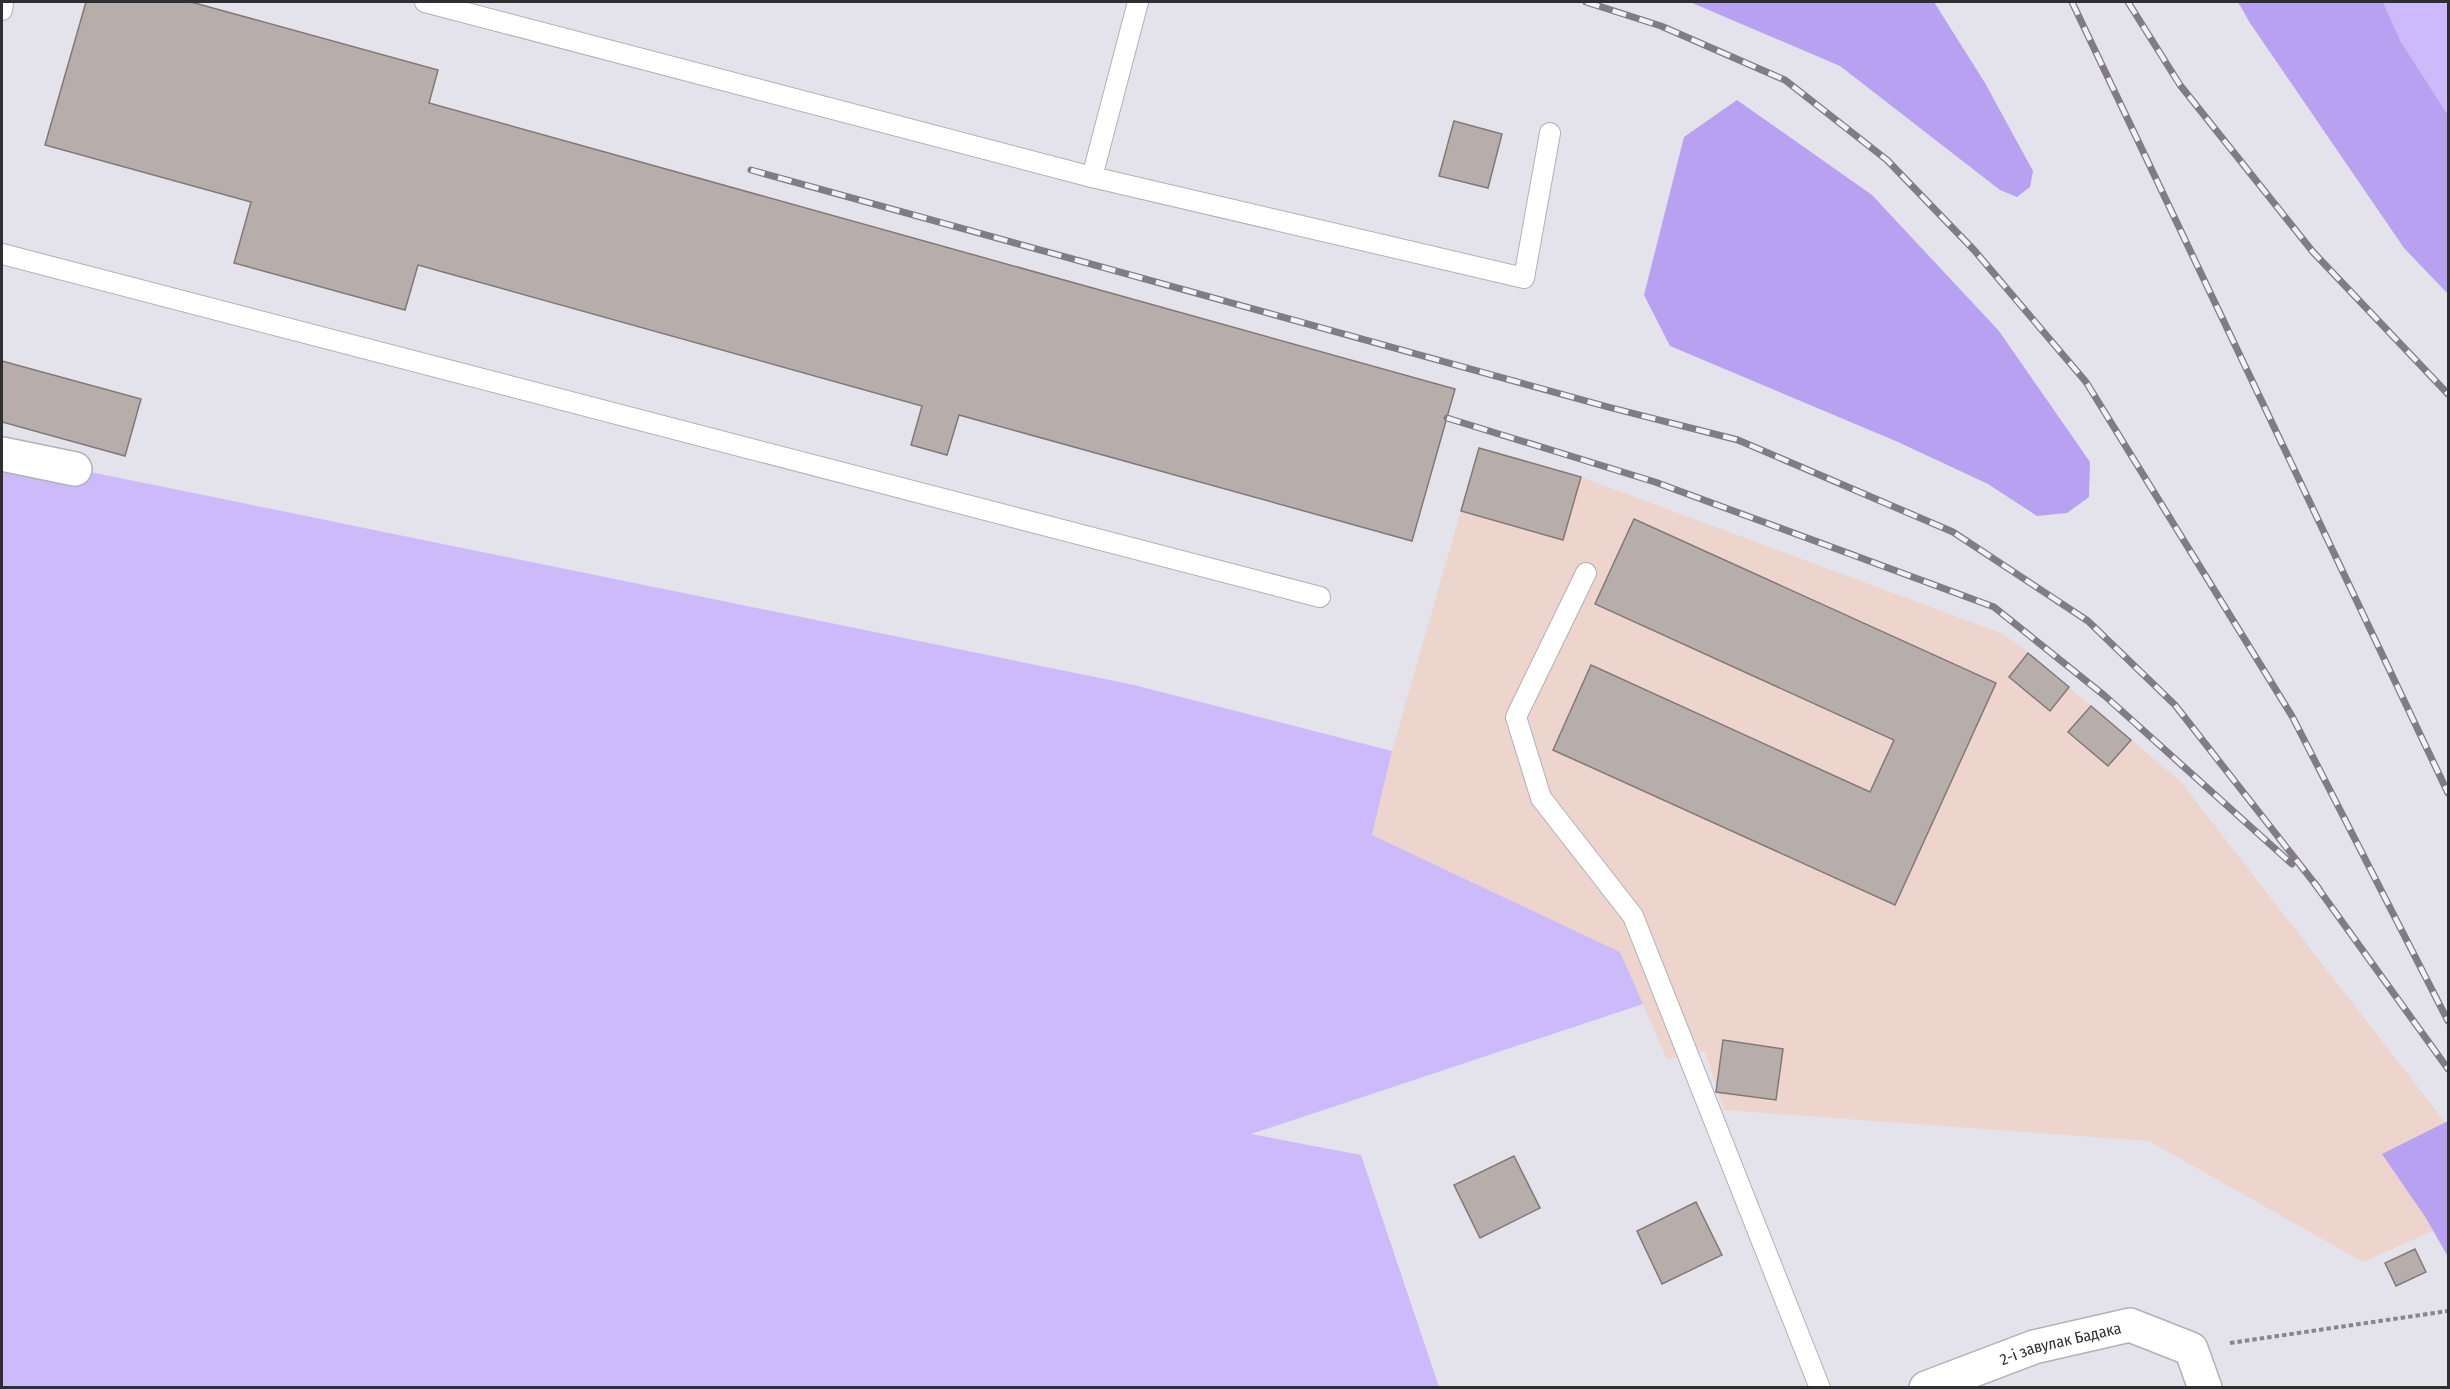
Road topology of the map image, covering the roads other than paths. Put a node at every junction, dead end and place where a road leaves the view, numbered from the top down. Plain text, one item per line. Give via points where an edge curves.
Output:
1 (3, 2) edge
2 (425, 2) edge
3 (1138, 2) edge
4 (459, 6) edge
5 (2, 10) edge
6 (1550, 133) dead end
7 (1092, 177) junction
8 (2, 254) edge
9 (2, 454) edge
10 (75, 469) dead end
11 (1586, 573) dead end
12 (1320, 597) dead end
13 (1820, 1388) edge
14 (1926, 1388) edge
15 (2205, 1388) edge

1 - 5 lane
2 - 4 lane
3 - 7 lane
4 - 7 lane
6 - 7 lane via 1524,278
8 - 12 lane
9 - 10 street
11 - 13 lane via 1516,717 1541,798 1633,916
14 - 15 street, 2-і завулак Бадака via 2034,1347 2130,1325 2191,1349

